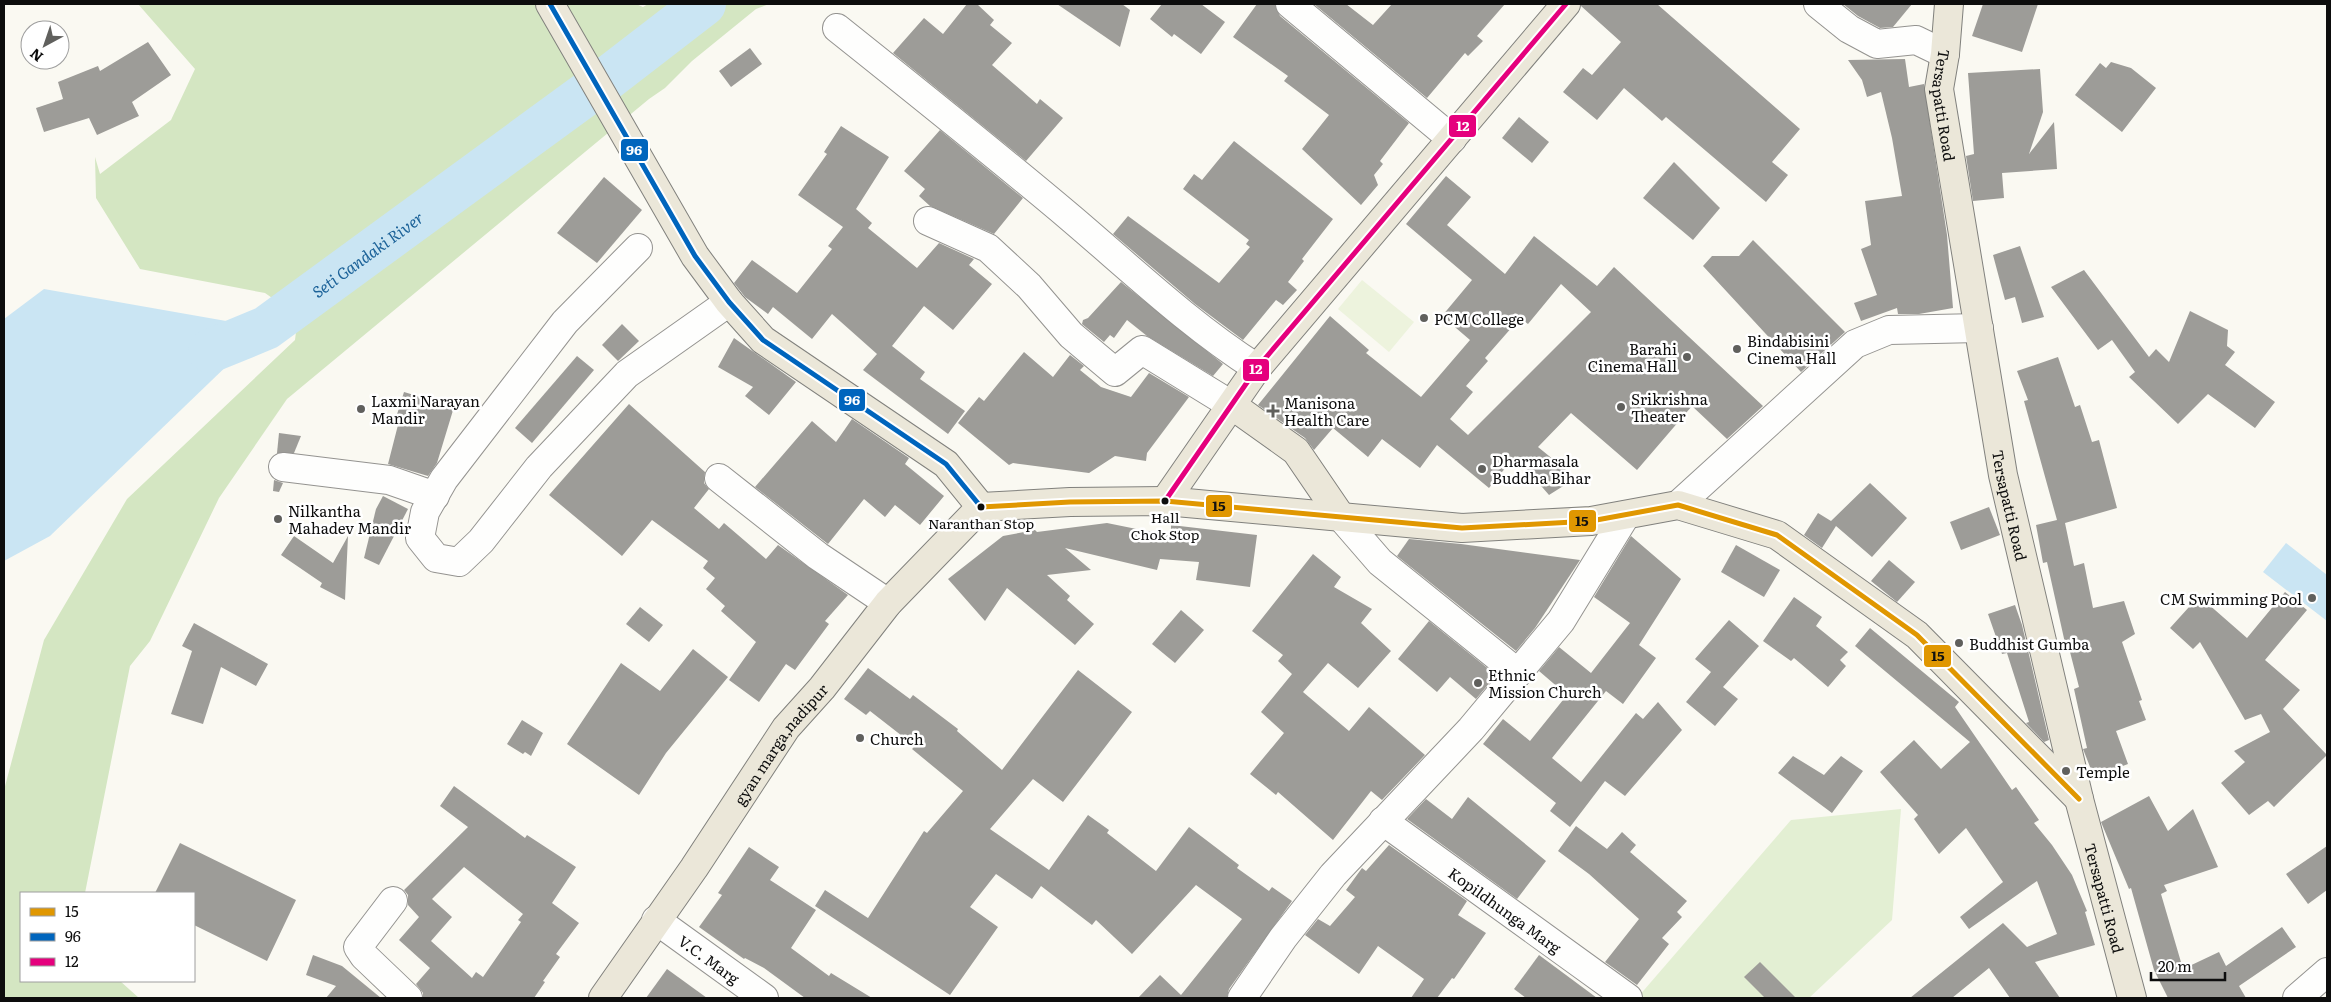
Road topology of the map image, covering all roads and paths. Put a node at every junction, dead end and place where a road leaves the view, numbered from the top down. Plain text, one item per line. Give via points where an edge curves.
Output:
1 (550, 4) edge
2 (1290, 4) edge
3 (1566, 4) edge
4 (1818, 4) edge
5 (1949, 4) edge
6 (837, 28) dead end
7 (1945, 54) junction
8 (1452, 139) junction
9 (928, 221) dead end
10 (638, 248) dead end
11 (729, 302) junction
12 (1979, 328) junction
13 (1258, 368) junction
14 (1233, 406) junction
15 (283, 467) dead end
16 (719, 478) dead end
17 (435, 496) junction
18 (1165, 501) junction
19 (1678, 505) junction
20 (981, 507) junction
21 (1626, 515) junction
22 (1341, 517) junction
23 (888, 603) junction
24 (1518, 673) junction
25 (2079, 800) junction
26 (1383, 821) junction
27 (393, 900) dead end
28 (656, 920) junction
29 (2327, 972) edge
30 (1597, 990) edge
31 (408, 998) edge
32 (603, 998) edge
33 (764, 998) edge
34 (1242, 998) edge
35 (1628, 998) edge
36 (2132, 998) edge
37 (2297, 998) edge

1 - 11 main road via 695,256
2 - 8 street
3 - 8 main road
4 - 7 street via 1849,29 1877,44 1916,40
5 - 7 main road, Tersapatti Road
6 - 13 street via 1234,354
7 - 12 main road, Tersapatti Road via 1940,90
8 - 13 main road
9 - 14 street via 988,248 1029,286 1071,335 1115,372 1142,350
10 - 17 street via 565,322 444,479
11 - 17 street via 628,374 539,467 481,541 459,562 436,558 420,538 424,512
11 - 20 main road via 763,340 946,464
12 - 19 street via 1889,330 1855,344
12 - 25 main road, Tersapatti Road via 2003,475
13 - 14 main road
14 - 18 main road
14 - 22 main road via 1296,451
15 - 17 street via 389,480
16 - 23 street via 818,556
18 - 20 main road
18 - 22 main road
19 - 21 main road
19 - 25 main road via 1777,535 1917,635
20 - 23 main road, gyan marga,nadipur
21 - 22 main road via 1591,521 1462,528
21 - 24 street via 1561,621
22 - 24 street via 1380,562
23 - 28 main road, gyan marga,nadipur via 822,688 786,728
24 - 26 street via 1471,729
25 - 36 main road, Tersapatti Road
26 - 30 street, Kopildhunga Marg
26 - 34 street via 1333,875
27 - 31 street via 358,947
28 - 32 main road, gyan marga,nadipur
28 - 33 street, V.C. Marg
29 - 37 street
30 - 35 street, Kopildhunga Marg

